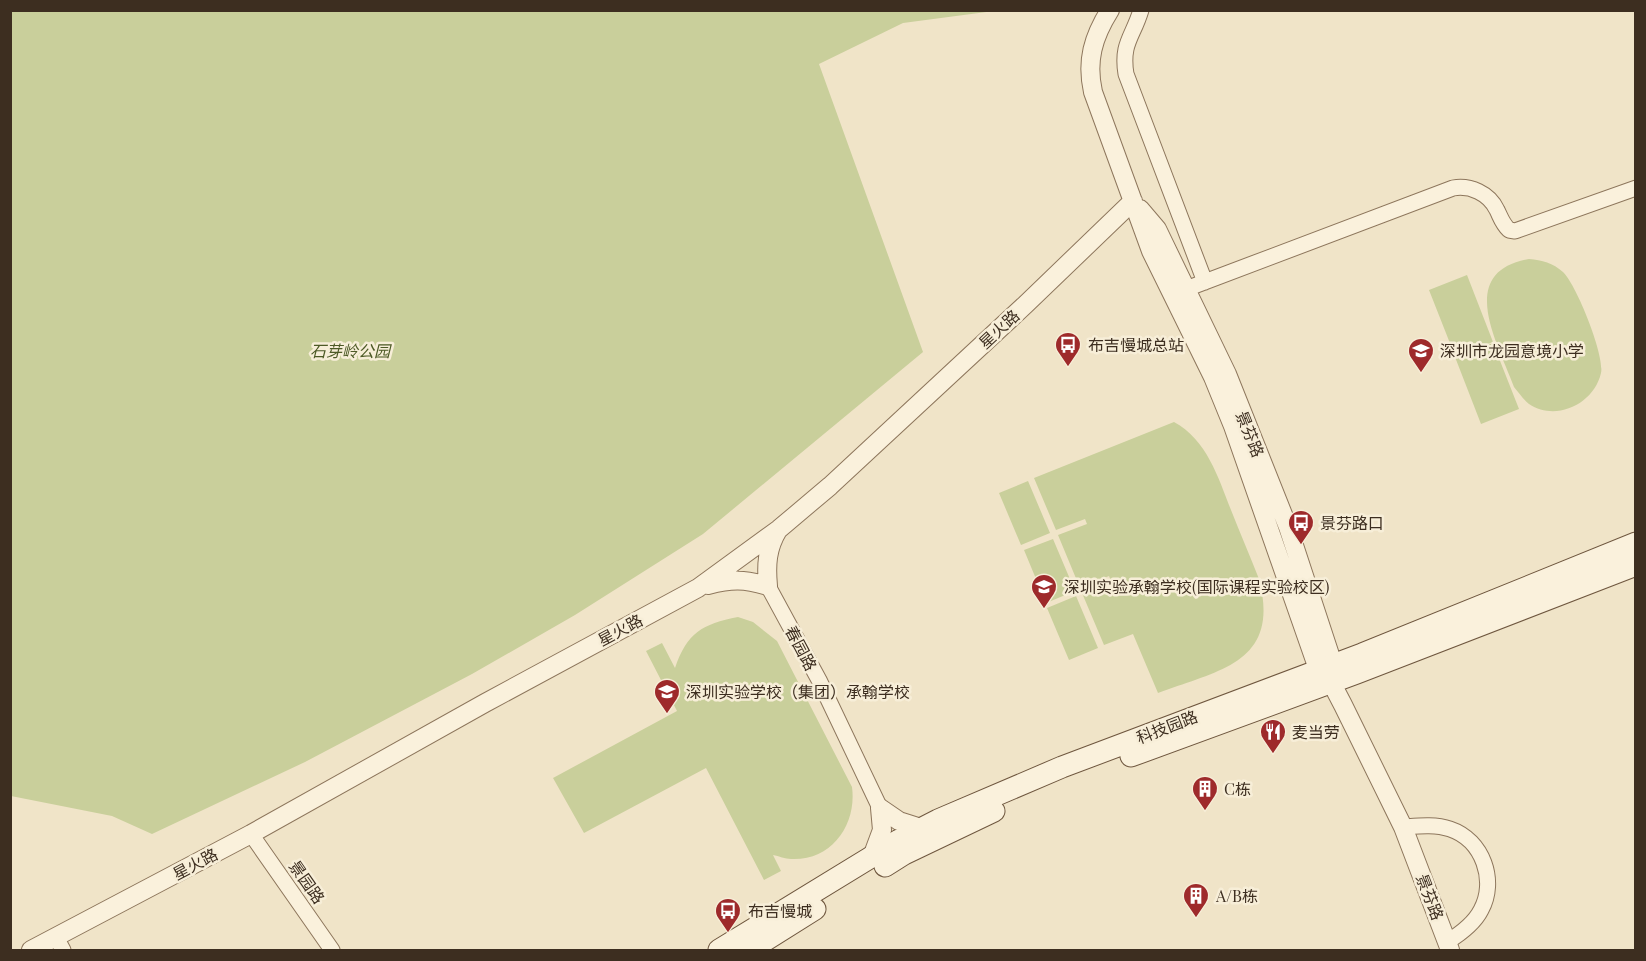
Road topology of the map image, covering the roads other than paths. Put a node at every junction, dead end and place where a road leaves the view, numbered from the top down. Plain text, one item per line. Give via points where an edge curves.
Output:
1 (1110, 10) edge
2 (1141, 10) edge
3 (1635, 188) edge
4 (1133, 201) junction
5 (1205, 282) junction
6 (1186, 289) junction
7 (779, 529) junction
8 (1635, 543) edge
9 (1635, 565) edge
10 (768, 586) junction
11 (698, 588) junction
12 (1327, 672) junction
13 (880, 808) junction
14 (921, 828) junction
15 (1403, 828) junction
16 (251, 834) junction
17 (872, 857) junction
18 (60, 944) edge
19 (1449, 946) edge
20 (31, 951) edge
21 (332, 951) edge
22 (719, 951) edge
23 (750, 951) edge

1 - 4 street, 景芬路 via 1094,41 1090,80
2 - 5 street via 1123,57 1126,74
3 - 5 street via 1515,231 1502,223 1496,207 1485,196 1473,188 1453,188
4 - 6 street, 景芬路 via 1157,229
4 - 7 street, 星火路 via 925,398
4 - 12 street, 景芬路 via 1151,251 1213,377
5 - 6 street
6 - 12 street, 景芬路 via 1227,374 1288,527
7 - 10 street, 春园路 via 768,553
7 - 11 street, 星火路
8 - 12 main road, 科技园路
9 - 12 main road, 科技园路
10 - 11 street via 730,579
10 - 13 street, 春园路 via 819,680
11 - 16 street, 星火路
12 - 14 main road, 科技园路 via 1062,767
12 - 15 street, 景芬路
12 - 23 main road, 科技园路 via 990,813 904,854
13 - 14 street via 899,821
13 - 17 street, 春园路 via 882,830
14 - 17 main road, 科技园路
15 - 19 street, 景芬路
15 - 19 street via 1450,829 1480,853 1489,890 1472,923
16 - 18 street, 星火路
16 - 21 street, 景园路
17 - 22 main road, 科技园路
18 - 20 street, 星火路

